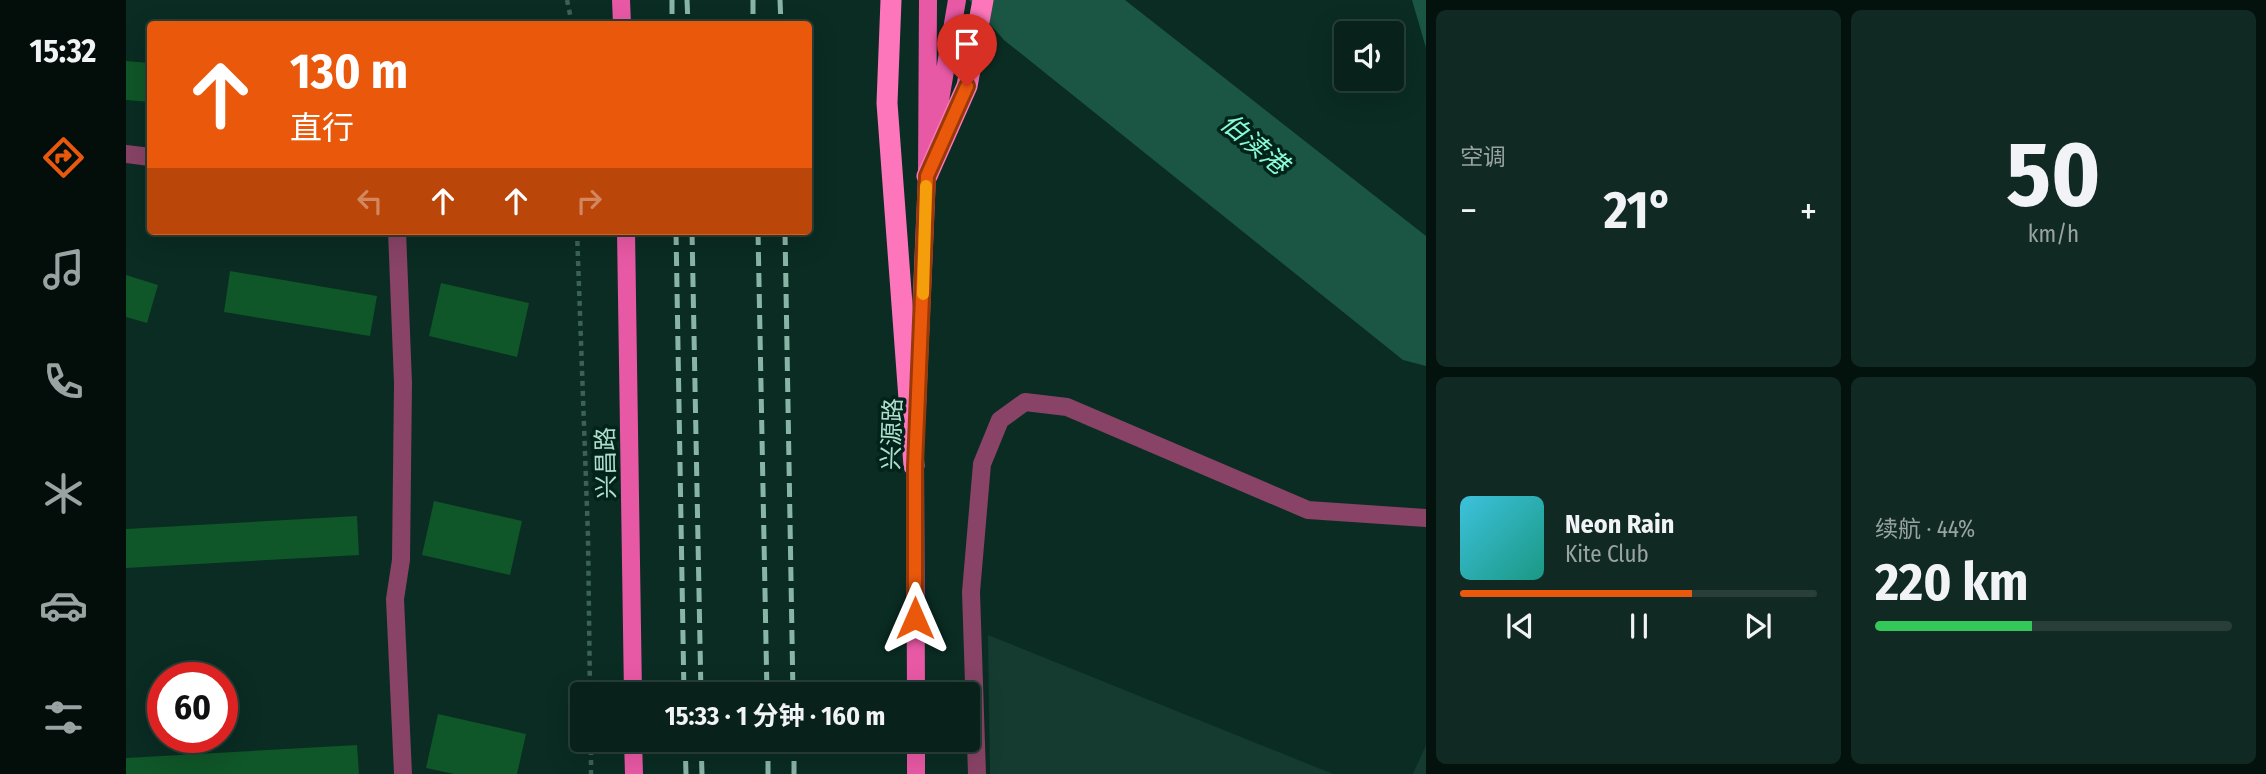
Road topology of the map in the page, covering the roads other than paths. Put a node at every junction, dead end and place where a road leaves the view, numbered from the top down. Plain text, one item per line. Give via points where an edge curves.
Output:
1 (621, 0) edge
2 (891, 0) edge
3 (928, 0) edge
4 (957, 0) edge
5 (983, 0) edge
6 (622, 21) edge
7 (126, 154) edge
8 (147, 157) edge
9 (927, 176) junction
10 (397, 235) edge
11 (626, 235) edge
12 (915, 466) junction
13 (1426, 518) edge
14 (633, 682) edge
15 (916, 682) edge
16 (633, 752) edge
17 (916, 752) edge
18 (404, 774) edge
19 (634, 774) edge
20 (916, 774) edge
21 (977, 774) edge

1 - 6 main road
2 - 12 highway via 887,103
3 - 9 main road, 兴源路
4 - 9 main road, 兴源路
5 - 9 highway via 967,86
7 - 8 street
9 - 12 main road, 兴源路
10 - 18 street via 403,396 401,560 395,598
11 - 14 main road, 兴昌路
12 - 15 main road, 兴源路
13 - 21 street via 1308,510 1067,407 1025,402 1000,420 982,464 971,592
16 - 19 main road
17 - 20 main road

